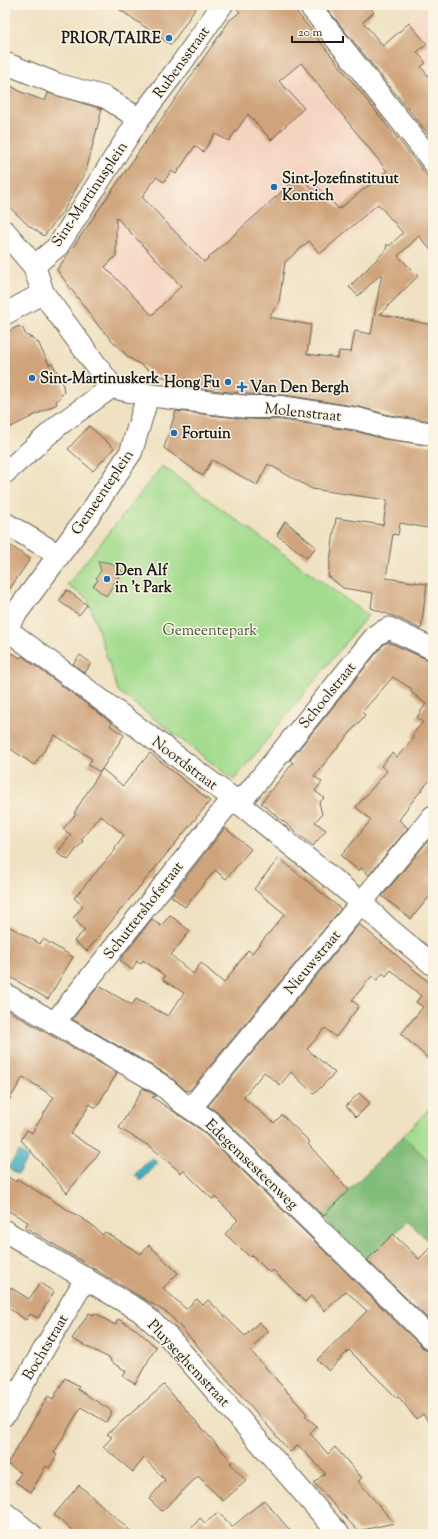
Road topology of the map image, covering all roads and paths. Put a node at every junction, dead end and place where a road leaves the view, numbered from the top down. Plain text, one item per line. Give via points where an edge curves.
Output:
1 (222, 5) edge
2 (308, 5) edge
3 (5, 63) edge
4 (139, 119) junction
5 (433, 162) edge
6 (5, 232) edge
7 (34, 266) junction
8 (43, 293) junction
9 (5, 314) edge
10 (112, 387) junction
11 (148, 395) junction
12 (433, 434) edge
13 (5, 473) edge
14 (5, 523) edge
15 (59, 555) junction
16 (5, 628) edge
17 (433, 649) edge
18 (235, 800) junction
19 (433, 816) edge
20 (361, 902) junction
21 (433, 965) edge
22 (5, 994) edge
23 (54, 1023) junction
24 (191, 1108) junction
25 (5, 1231) edge
26 (86, 1278) junction
27 (433, 1341) edge
28 (5, 1415) edge
29 (5, 1513) edge
30 (31, 1534) edge
31 (339, 1534) edge

1 - 4 street, Rubensstraat
2 - 5 street
3 - 4 street via 58,84 105,97
4 - 7 street, Sint-Martinusplein via 58,246
6 - 7 street
7 - 8 street
8 - 9 street
8 - 10 street
10 - 11 street
10 - 13 street via 59,425
11 - 12 street, Molenstraat via 247,408 282,407
11 - 15 street, Gemeenteplein via 131,452
14 - 15 street
15 - 16 street, Gemeenteplein
16 - 18 street, Noordstraat
17 - 18 street, Schoolstraat via 389,628 376,635 248,793
18 - 20 street, Noordstraat
18 - 23 street, Schuttershofstraat via 224,808
19 - 20 street, Nieuwstraat
20 - 21 street, Noordstraat
20 - 24 street, Nieuwstraat
22 - 23 street, Edegemsesteenweg
23 - 24 street, Edegemsesteenweg via 162,1085
24 - 27 street, Edegemsesteenweg via 217,1127
25 - 26 street, Pluyseghemstraat
26 - 28 street, Bochtstraat
26 - 31 street, Pluyseghemstraat via 140,1311 166,1334
29 - 30 street

